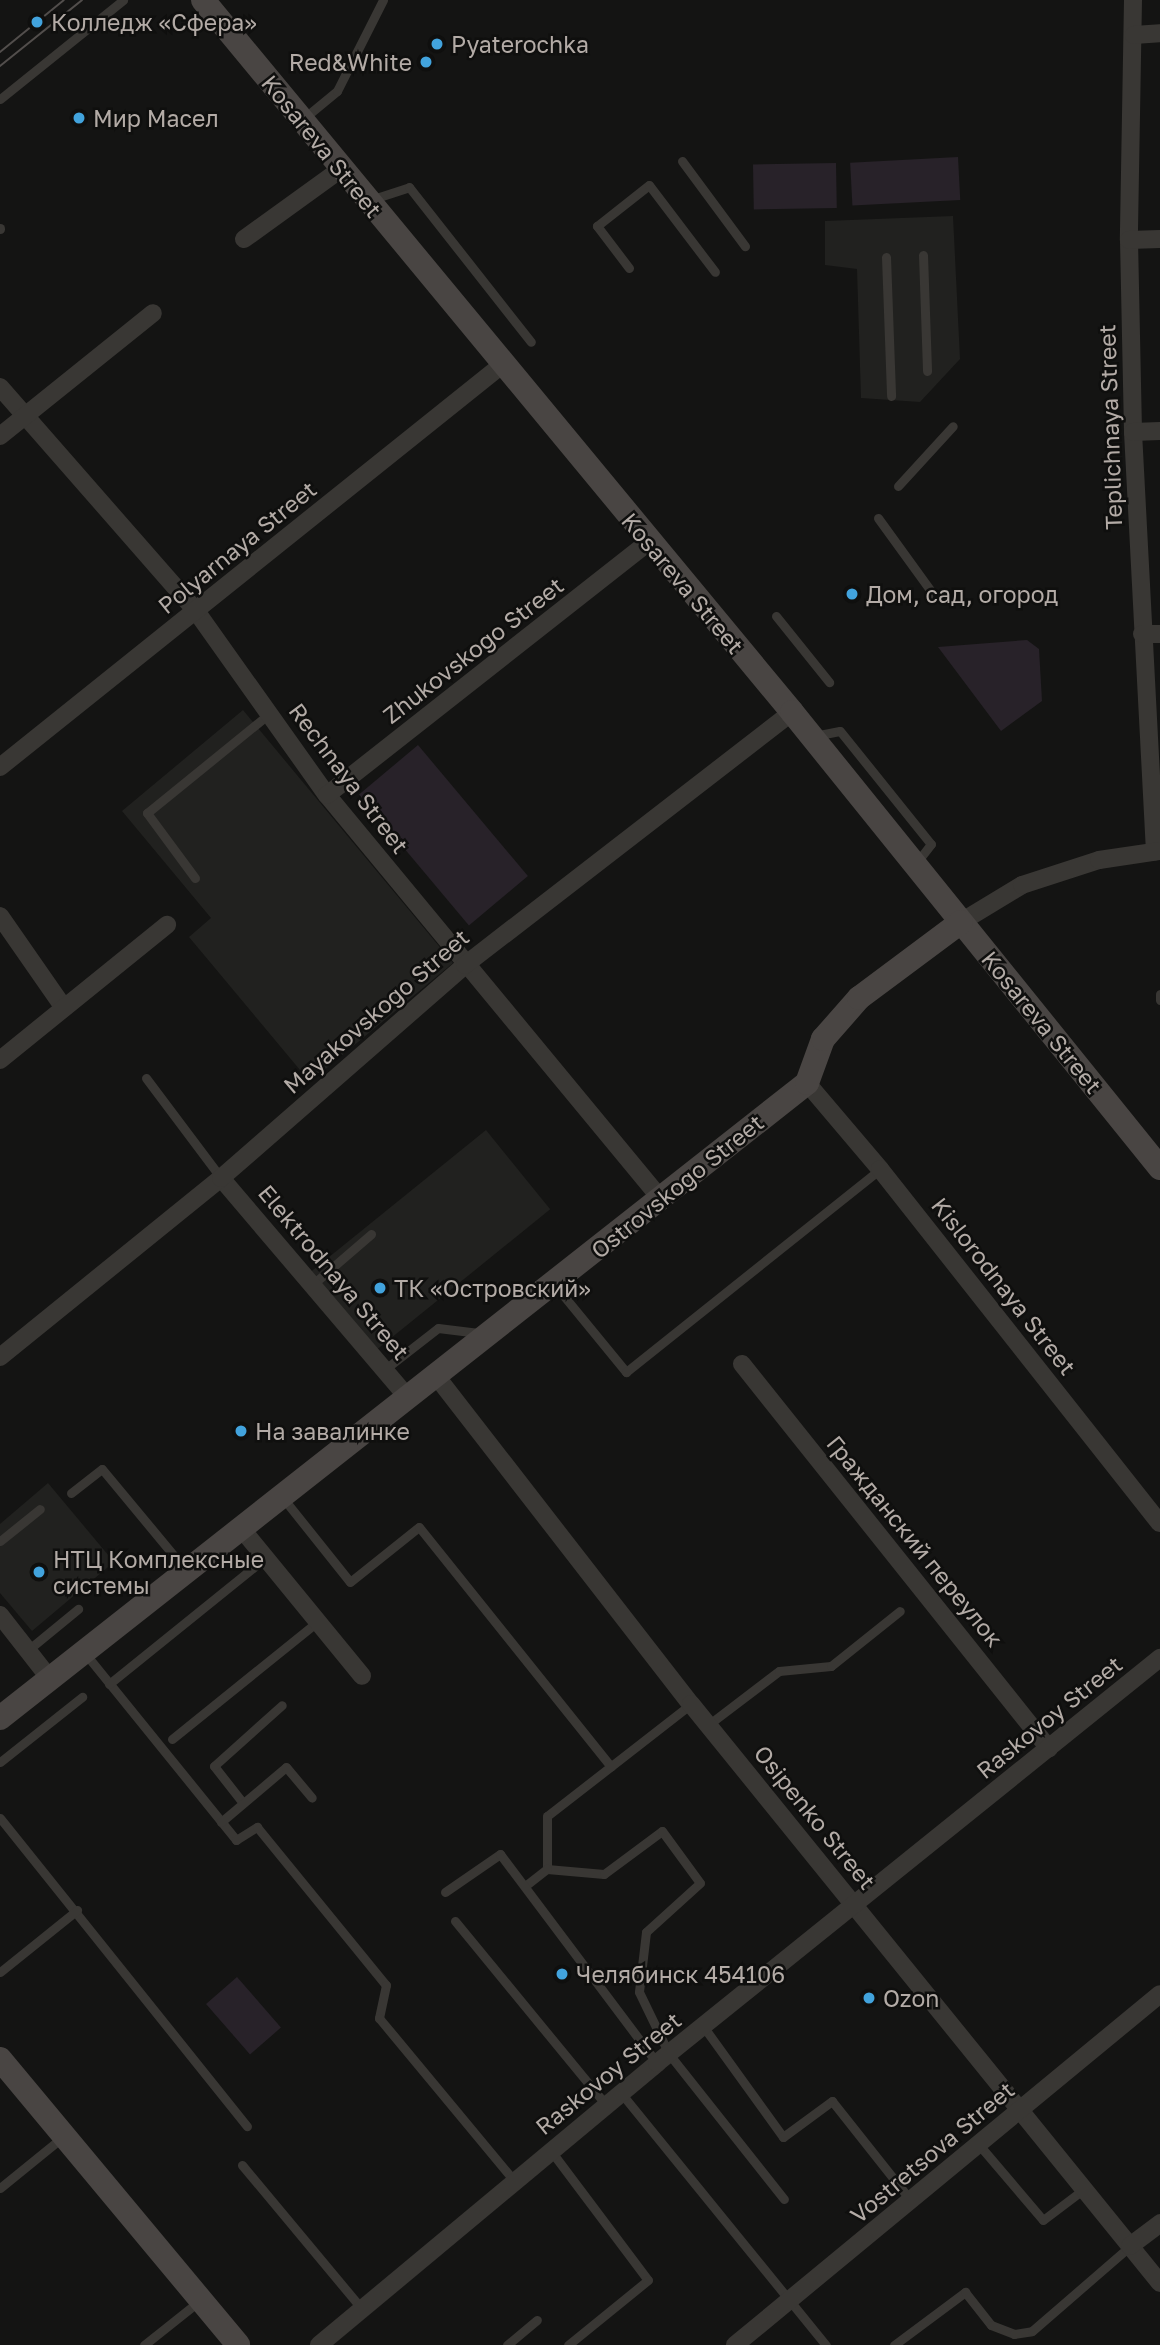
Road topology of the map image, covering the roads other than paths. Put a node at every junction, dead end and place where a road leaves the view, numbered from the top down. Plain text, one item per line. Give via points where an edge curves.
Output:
1 (123, 0) edge
2 (203, 0) edge
3 (383, 0) edge
4 (1133, 0) edge
5 (1160, 33) edge
6 (1134, 34) junction
7 (0, 99) edge
8 (302, 120) junction
9 (682, 161) dead end
10 (341, 169) junction
11 (368, 201) junction
12 (244, 239) dead end
13 (1160, 239) edge
14 (1129, 240) junction
15 (745, 246) dead end
16 (923, 256) dead end
17 (886, 257) dead end
18 (629, 268) dead end
19 (715, 272) dead end
20 (153, 313) dead end
21 (531, 342) dead end
22 (503, 364) junction
23 (928, 371) dead end
24 (0, 387) edge
25 (891, 396) dead end
26 (23, 417) junction
27 (953, 426) dead end
28 (1133, 432) junction
29 (1160, 432) edge
30 (0, 436) edge
31 (898, 486) dead end
32 (878, 518) dead end
33 (648, 542) junction
34 (936, 598) dead end
35 (196, 611) junction
36 (776, 616) dead end
37 (1151, 634) edge
38 (829, 681) dead end
39 (792, 712) junction
40 (270, 714) junction
41 (0, 767) edge
42 (327, 795) junction
43 (1157, 851) edge
44 (195, 878) dead end
45 (0, 916) edge
46 (961, 922) junction
47 (167, 925) dead end
48 (465, 965) junction
49 (1160, 994) edge
50 (1160, 1000) edge
51 (64, 1007) junction
52 (0, 1060) edge
53 (146, 1078) dead end
54 (807, 1083) junction
55 (880, 1168) junction
56 (1160, 1168) edge
57 (221, 1178) junction
58 (661, 1199) junction
59 (371, 1234) dead end
60 (554, 1284) junction
61 (312, 1285) junction
62 (492, 1335) junction
63 (0, 1357) edge
64 (742, 1364) dead end
65 (384, 1370) junction
66 (437, 1377) junction
67 (409, 1399) junction
68 (71, 1493) dead end
69 (281, 1496) junction
70 (40, 1509) dead end
71 (1160, 1523) edge
72 (241, 1528) junction
73 (0, 1541) edge
74 (265, 1558) junction
75 (187, 1571) junction
76 (78, 1609) dead end
77 (900, 1611) dead end
78 (0, 1615) edge
79 (318, 1621) junction
80 (28, 1650) junction
81 (84, 1653) junction
82 (1160, 1658) edge
83 (362, 1676) dead end
84 (50, 1679) junction
85 (110, 1684) junction
86 (82, 1697) dead end
87 (691, 1704) junction
88 (282, 1705) dead end
89 (0, 1717) edge
90 (708, 1726) junction
91 (172, 1739) dead end
92 (1049, 1748) junction
93 (0, 1762) edge
94 (611, 1767) junction
95 (312, 1798) dead end
96 (243, 1803) junction
97 (0, 1818) edge
98 (221, 1822) junction
99 (547, 1869) junction
100 (525, 1886) junction
101 (445, 1892) dead end
102 (856, 1906) junction
103 (77, 1910) junction
104 (455, 1921) dead end
105 (0, 1972) edge
106 (1160, 1994) edge
107 (703, 2026) junction
108 (663, 2058) junction
109 (0, 2059) edge
110 (621, 2093) junction
111 (606, 2105) junction
112 (1020, 2110) junction
113 (247, 2126) dead end
114 (64, 2136) junction
115 (981, 2146) junction
116 (551, 2151) junction
117 (242, 2165) dead end
118 (515, 2182) junction
119 (0, 2188) edge
120 (1084, 2189) junction
121 (785, 2199) dead end
122 (912, 2202) junction
123 (1160, 2223) edge
124 (1130, 2246) junction
125 (1160, 2283) edge
126 (200, 2301) junction
127 (791, 2301) junction
128 (362, 2309) junction
129 (537, 2320) dead end
130 (144, 2345) edge
131 (237, 2345) edge
132 (319, 2345) edge
133 (507, 2345) edge
134 (568, 2345) edge
135 (735, 2345) edge
136 (826, 2345) edge
137 (894, 2345) edge

1 - 7 lane
2 - 8 street, Kosareva Street
3 - 8 lane via 337,91
4 - 6 street, Teplichnaya Street
5 - 6 street
6 - 14 street, Teplichnaya Street
8 - 10 street, Kosareva Street
9 - 15 lane
10 - 11 street, Kosareva Street
10 - 12 street
11 - 21 lane via 410,187
11 - 22 street, Kosareva Street
13 - 14 street
14 - 28 street, Teplichnaya Street
16 - 23 lane
17 - 25 lane
18 - 19 lane via 597,226 649,185
20 - 26 street
22 - 33 street, Kosareva Street
22 - 35 street, Polyarnaya Street
24 - 26 street, Rechnaya Street
26 - 30 street
26 - 35 street, Rechnaya Street
27 - 31 lane
28 - 29 street
28 - 37 street, Teplichnaya Street
32 - 34 lane
33 - 39 street, Kosareva Street
33 - 42 street, Zhukovskogo Street
35 - 40 street, Rechnaya Street
35 - 41 street, Polyarnaya Street
36 - 38 lane
37 - 43 street, Teplichnaya Street
39 - 46 street, Kosareva Street
39 - 48 street, Mayakovskogo Street
40 - 42 street, Rechnaya Street
40 - 44 lane via 147,813
42 - 48 street, Rechnaya Street
43 - 46 street via 1099,860 1022,886
45 - 51 street
46 - 54 street via 859,998 823,1039
46 - 56 street, Kosareva Street
47 - 51 street
48 - 57 street, Mayakovskogo Street
48 - 58 street, Rechnaya Street
49 - 50 lane
51 - 52 street
53 - 57 lane
54 - 55 street, Kislorodnaya Street
54 - 58 street, Ostrovskogo Street
55 - 60 lane via 626,1372
55 - 71 street, Kislorodnaya Street
57 - 61 street, Elektrodnaya Street
57 - 63 street, Mayakovskogo Street
58 - 60 street, Ostrovskogo Street
59 - 61 lane
60 - 62 street, Ostrovskogo Street
61 - 65 street, Elektrodnaya Street
62 - 65 lane via 438,1328
62 - 66 street, Ostrovskogo Street
64 - 92 street, Гражданский переулок
65 - 67 street, Elektrodnaya Street
66 - 67 street, Ostrovskogo Street
66 - 87 street, Osipenko Street
67 - 69 street, Ostrovskogo Street
68 - 75 lane via 102,1469
69 - 72 street, Ostrovskogo Street
69 - 94 lane via 350,1582 419,1527
70 - 73 lane
72 - 74 street
72 - 75 street, Ostrovskogo Street
74 - 79 street
74 - 85 lane
75 - 81 street, Ostrovskogo Street
76 - 80 lane
77 - 90 lane via 831,1666 779,1671
78 - 80 street
79 - 83 street
79 - 91 lane
80 - 84 street
81 - 84 street, Ostrovskogo Street
81 - 85 lane
82 - 92 street, Raskovoy Street
84 - 89 street, Ostrovskogo Street
85 - 98 lane
86 - 93 lane
87 - 90 street, Osipenko Street
87 - 94 lane
88 - 96 lane via 214,1766
90 - 102 street, Osipenko Street
92 - 102 street, Raskovoy Street
94 - 99 lane via 547,1816
95 - 96 lane via 286,1767
96 - 98 lane
97 - 103 lane
98 - 118 lane via 236,1840 257,1828 386,1985 379,2018
99 - 100 lane
99 - 108 lane via 604,1874 662,1831 700,1883 646,1932 639,1993
100 - 101 lane via 500,1853
100 - 108 lane
102 - 107 street, Raskovoy Street
102 - 112 street, Osipenko Street
103 - 105 lane
103 - 113 lane
104 - 111 lane
106 - 112 street, Vostretsova Street
107 - 108 street, Raskovoy Street
107 - 122 lane via 783,2137 832,2101
108 - 110 street, Raskovoy Street
108 - 121 lane
109 - 114 street
110 - 111 street, Raskovoy Street
110 - 127 lane
111 - 116 street, Raskovoy Street
112 - 115 street, Vostretsova Street
112 - 120 street, Osipenko Street
114 - 119 lane
114 - 126 street
115 - 120 lane via 1043,2220
115 - 122 street, Vostretsova Street
116 - 118 street, Raskovoy Street
116 - 134 lane via 648,2280
117 - 128 lane
118 - 128 street, Raskovoy Street
120 - 124 street, Osipenko Street
122 - 127 street, Vostretsova Street
123 - 124 street
124 - 125 street, Osipenko Street
124 - 137 lane via 1031,2331 1014,2333 990,2325 965,2292
126 - 130 lane
126 - 131 street
127 - 135 street, Vostretsova Street
127 - 136 lane
128 - 132 street, Raskovoy Street
129 - 133 lane

